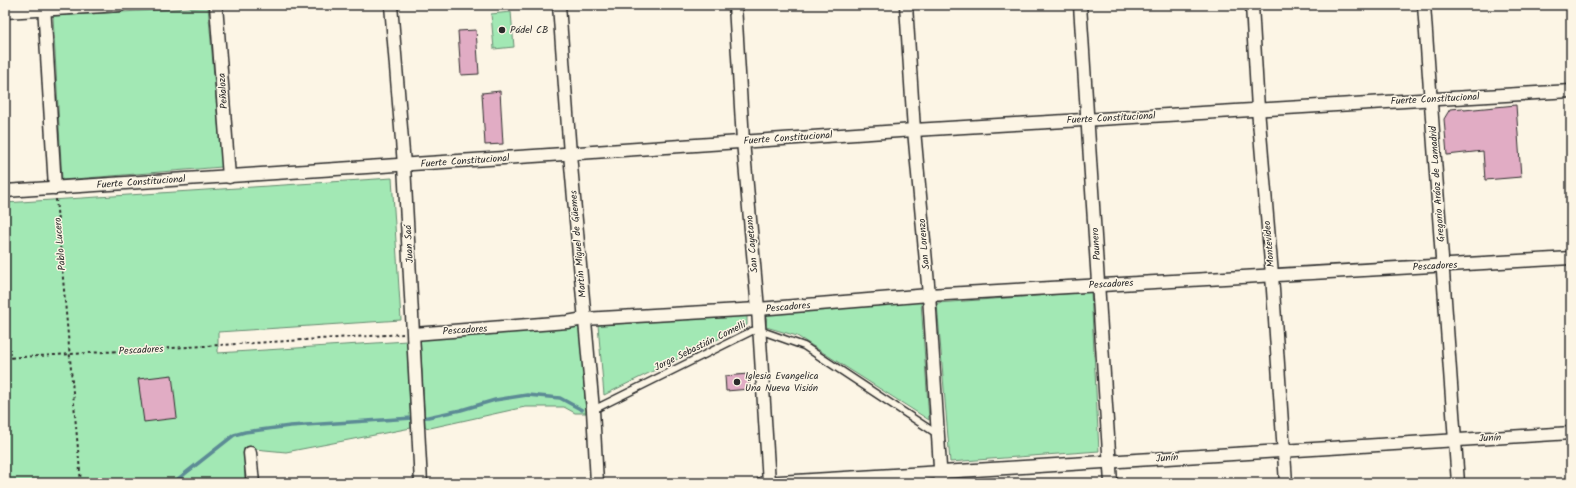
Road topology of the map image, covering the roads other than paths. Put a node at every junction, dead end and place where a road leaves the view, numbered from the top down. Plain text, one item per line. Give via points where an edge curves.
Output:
1 (120, 5) edge
2 (216, 5) edge
3 (391, 5) edge
4 (559, 5) edge
5 (735, 5) edge
6 (906, 5) edge
7 (1080, 5) edge
8 (1252, 5) edge
9 (1424, 5) edge
10 (44, 7) edge
11 (5, 12) edge
12 (1571, 92) edge
13 (1431, 99) junction
14 (1258, 109) junction
15 (1087, 119) junction
16 (914, 130) junction
17 (743, 141) junction
18 (570, 154) junction
19 (404, 165) junction
20 (230, 177) junction
21 (55, 188) junction
22 (5, 191) edge
23 (1571, 258) edge
24 (1443, 265) junction
25 (1272, 275) junction
26 (1099, 285) junction
27 (928, 295) junction
28 (758, 309) junction
29 (584, 319) junction
30 (759, 330) junction
31 (414, 334) junction
32 (593, 410) junction
33 (937, 434) junction
34 (1571, 434) edge
35 (1455, 440) junction
36 (1284, 451) junction
37 (250, 453) dead end
38 (1110, 462) junction
39 (941, 478) edge
40 (253, 483) edge
41 (421, 483) edge
42 (598, 483) edge
43 (763, 483) edge
44 (769, 483) edge
45 (1111, 483) edge
46 (1286, 483) edge
47 (1458, 483) edge

1 - 10 street
2 - 20 street, Peñaloza
3 - 19 street, Juan Saá
4 - 18 street, Martín Miguel de Güemes
5 - 17 street, San Cayetano
6 - 16 street, San Lorenzo
7 - 15 street, Paunero
8 - 14 street, Montevideo
9 - 13 street, Gregorio Aráoz de Lamadrid
10 - 11 street
10 - 21 street
12 - 13 street, Fuerte Constitucional
13 - 14 street, Fuerte Constitucional
13 - 24 street, Gregorio Aráoz de Lamadrid
14 - 15 street, Fuerte Constitucional
14 - 25 street, Montevideo
15 - 16 street, Fuerte Constitucional
15 - 26 street, Paunero
16 - 17 street, Fuerte Constitucional
16 - 27 street, San Lorenzo
17 - 18 street, Fuerte Constitucional
17 - 28 street, San Cayetano
18 - 19 street, Fuerte Constitucional
18 - 29 street, Martín Miguel de Güemes
19 - 20 street, Fuerte Constitucional
19 - 31 street, Juan Saá
20 - 21 street, Fuerte Constitucional
21 - 22 street, Fuerte Constitucional
23 - 24 street, Pescadores
24 - 25 street, Pescadores
24 - 35 street, Gregorio Aráoz de Lamadrid
25 - 26 street, Pescadores
25 - 36 street, Montevideo
26 - 27 street, Pescadores
26 - 38 street, Paunero
27 - 28 street, Pescadores
27 - 33 street, San Lorenzo
28 - 29 street, Pescadores
28 - 30 street, San Cayetano
29 - 31 street, Pescadores
29 - 32 street, Martín Miguel de Güemes
30 - 32 lane, Jorge Sebastián Comelli via 752,331
30 - 33 lane, Jorge Sebastián Comelli via 804,346
30 - 44 street, San Cayetano
31 - 41 street, Juan Saá
32 - 42 street, Martín Miguel de Güemes
33 - 39 street, San Lorenzo
34 - 35 street, Junín
35 - 36 street, Junín
35 - 47 street, Gregorio Aráoz de Lamadrid
36 - 38 street, Junín
36 - 46 street, Montevideo
37 - 40 street
38 - 39 street, Junín
38 - 45 street, Paunero
39 - 44 street, Junín
43 - 44 street, Junín

